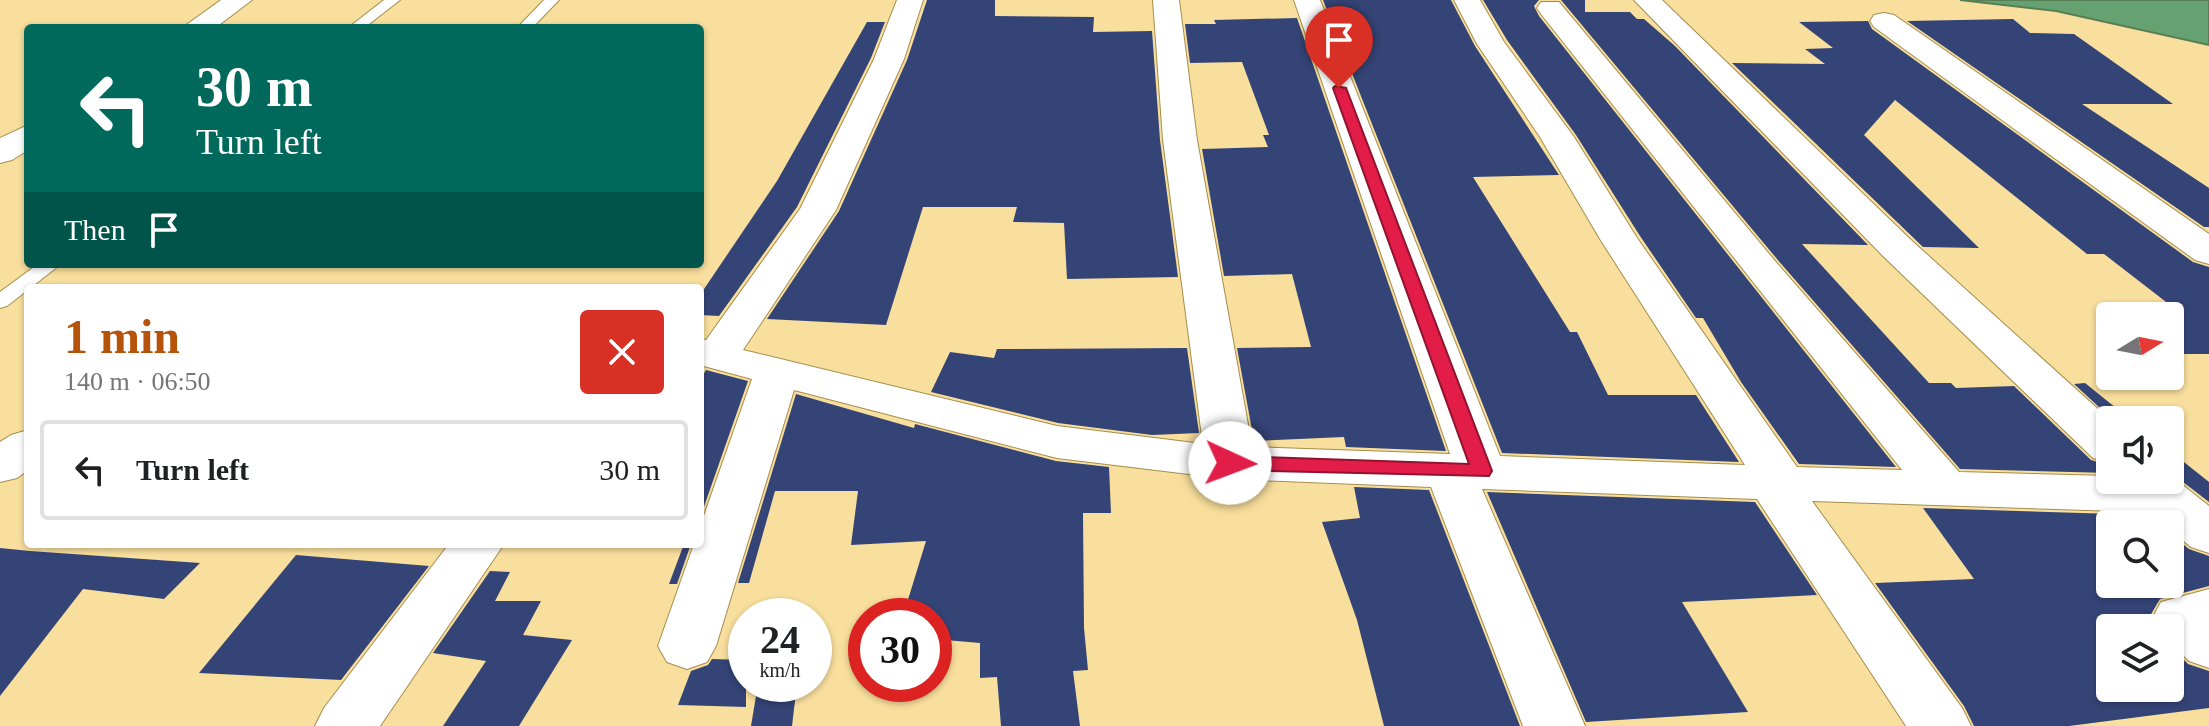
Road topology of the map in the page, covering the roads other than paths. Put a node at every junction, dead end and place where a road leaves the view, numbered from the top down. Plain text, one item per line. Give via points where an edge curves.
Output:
1 (239, 0) edge
2 (393, 0) edge
3 (552, 0) edge
4 (910, 0) edge
5 (1166, 0) edge
6 (1307, 0) edge
7 (1467, 0) edge
8 (1647, 0) edge
9 (1550, 8) dead end
10 (1884, 21) dead end
11 (202, 24) edge
12 (360, 24) edge
13 (528, 24) edge
14 (24, 138) edge
15 (0, 153) edge
16 (2209, 252) edge
17 (46, 268) edge
18 (24, 284) edge
19 (24, 284) edge
20 (0, 302) edge
21 (708, 354) edge
22 (777, 372) junction
23 (2096, 434) edge
24 (24, 449) edge
25 (1230, 463) junction
26 (0, 466) edge
27 (1465, 470) junction
28 (1778, 483) junction
29 (2096, 488) edge
30 (1945, 489) junction
31 (2160, 494) edge
32 (2209, 534) edge
33 (475, 548) edge
34 (2209, 610) edge
35 (2209, 645) edge
36 (687, 646) dead end
37 (346, 726) edge
38 (1554, 726) edge
39 (1940, 726) edge

1 - 11 street
2 - 12 lane
3 - 13 lane
4 - 21 street via 889,59 818,210
5 - 25 street via 1180,140
6 - 27 street
7 - 28 street
8 - 23 street via 1897,248
9 - 30 street
10 - 16 street
14 - 15 street
17 - 18 lane
19 - 20 lane
21 - 22 street
22 - 25 street via 1057,442
22 - 36 street
24 - 26 street
25 - 27 street
27 - 28 street
27 - 38 street
28 - 30 street
28 - 39 street
29 - 30 street
31 - 32 street
33 - 37 street
34 - 35 street via 2181,617

